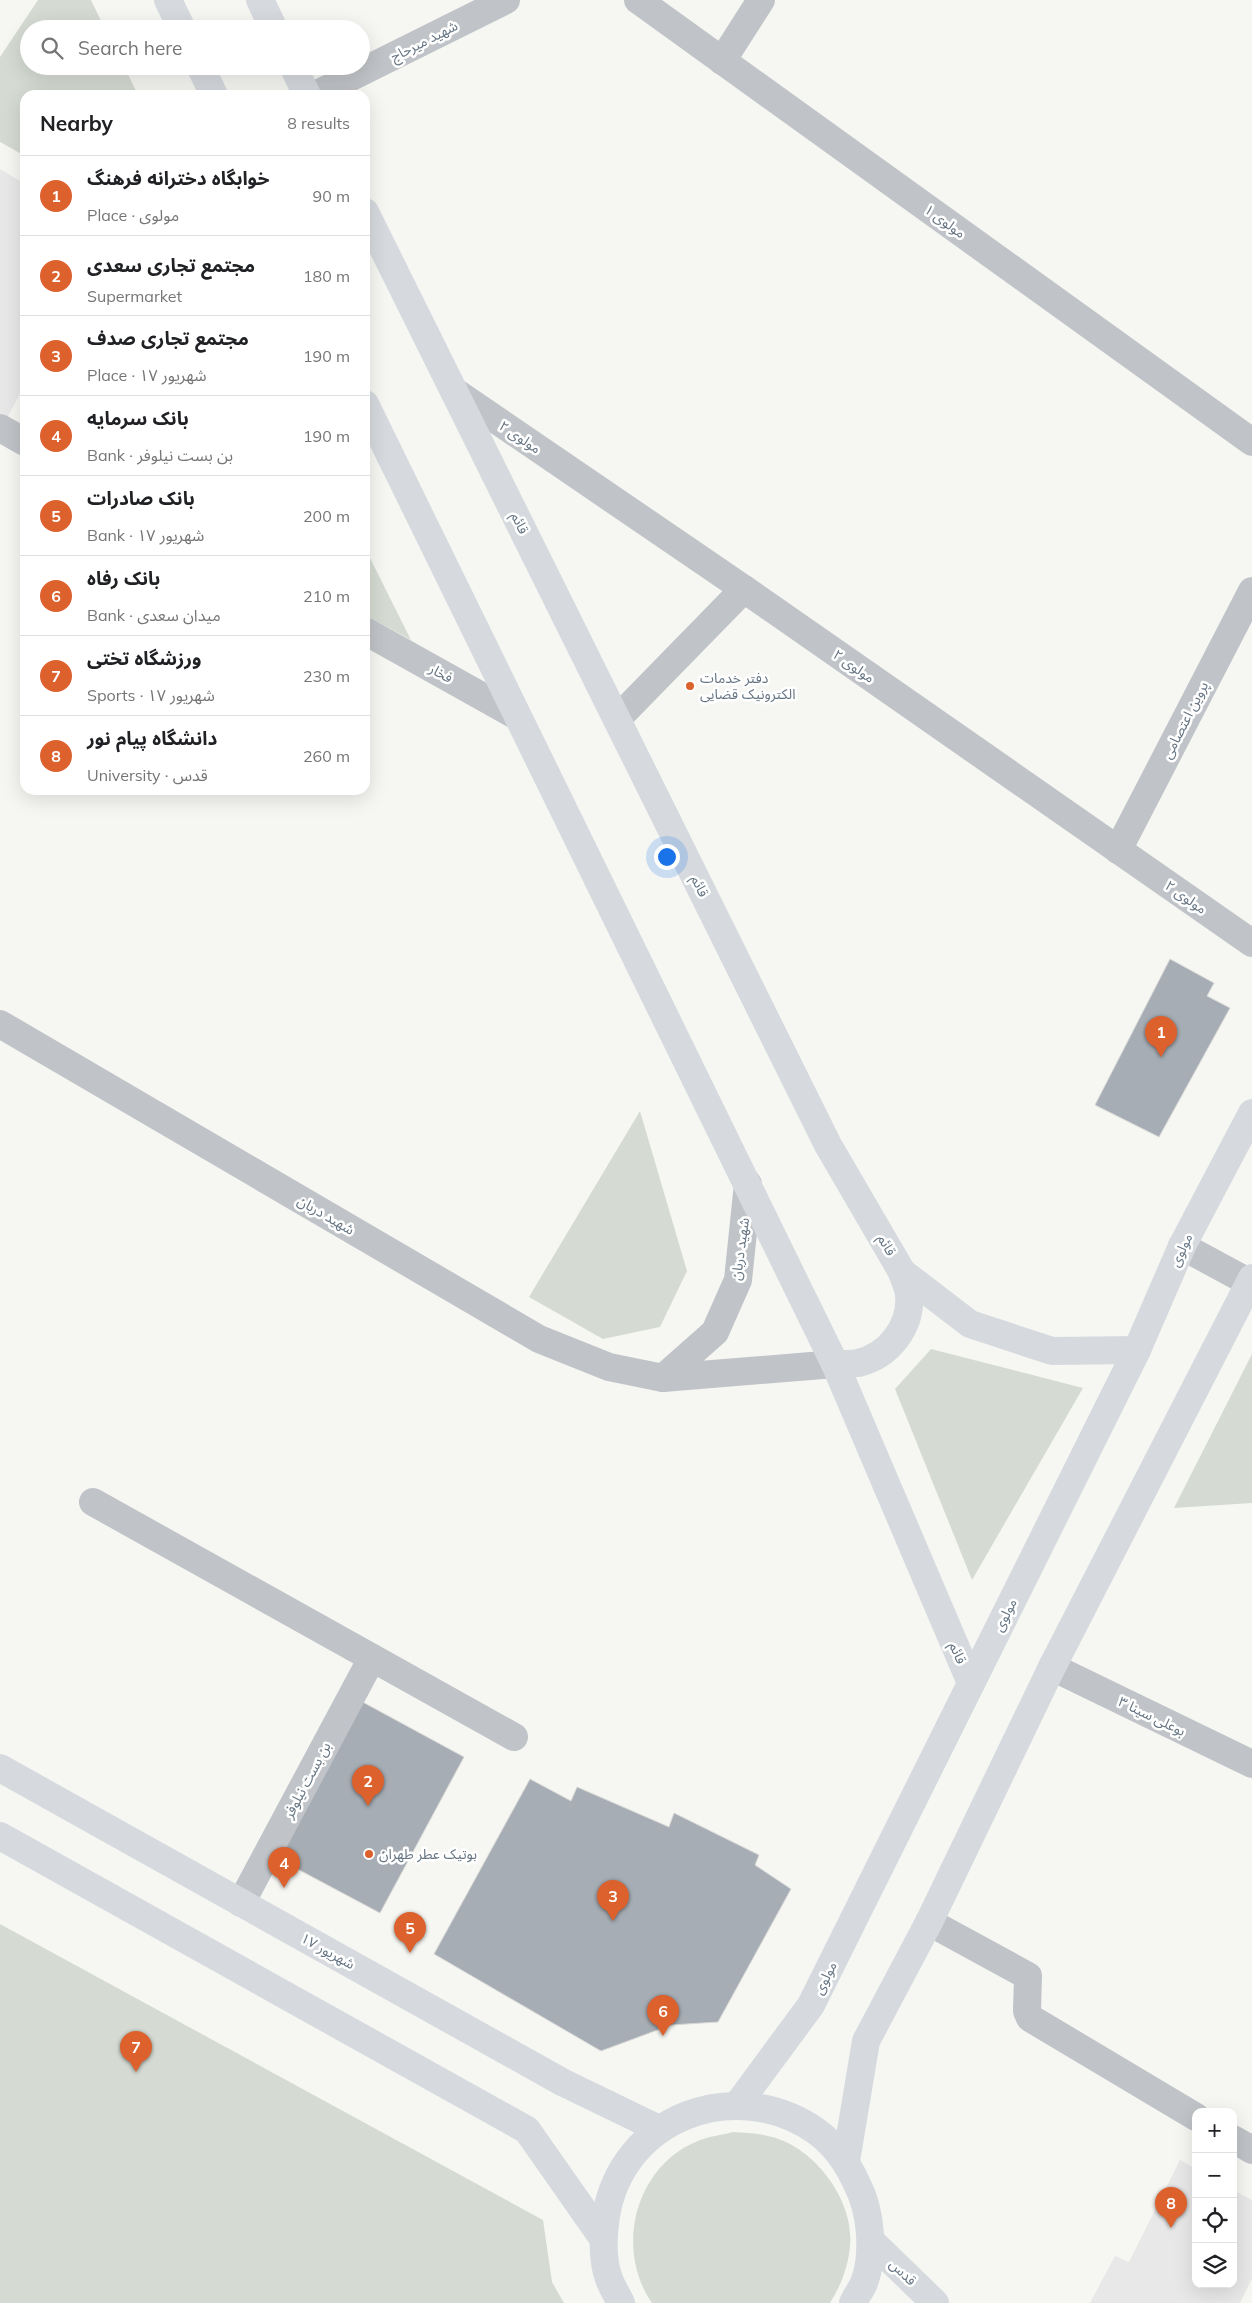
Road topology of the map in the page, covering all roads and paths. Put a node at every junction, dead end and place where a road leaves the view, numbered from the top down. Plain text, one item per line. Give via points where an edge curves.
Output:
1 (168, 0) edge
2 (260, 0) edge
3 (506, 0) edge
4 (638, 0) edge
5 (761, 0) edge
6 (178, 20) edge
7 (270, 20) edge
8 (722, 61) junction
9 (370, 68) edge
10 (204, 75) edge
11 (297, 75) edge
12 (356, 75) edge
13 (212, 90) edge
14 (305, 90) edge
15 (326, 90) edge
16 (370, 222) edge
17 (454, 391) junction
18 (370, 414) edge
19 (0, 428) edge
20 (20, 439) edge
21 (1252, 442) edge
22 (744, 589) junction
23 (1252, 591) edge
24 (370, 634) edge
25 (517, 716) junction
26 (617, 718) junction
27 (1118, 850) junction
28 (1252, 943) edge
29 (0, 1024) edge
30 (1252, 1113) edge
31 (748, 1184) junction
32 (1182, 1246) junction
33 (902, 1272) junction
34 (1251, 1282) edge
35 (1137, 1350) junction
36 (835, 1364) junction
37 (663, 1378) junction
38 (93, 1502) dead end
39 (372, 1658) junction
40 (1052, 1667) junction
41 (971, 1684) junction
42 (514, 1737) dead end
43 (1252, 1764) edge
44 (0, 1768) edge
45 (0, 1836) edge
46 (241, 1903) junction
47 (929, 1922) junction
48 (738, 2104) junction
49 (1192, 2115) edge
50 (659, 2129) junction
51 (1237, 2141) edge
52 (1252, 2150) edge
53 (846, 2162) junction
54 (602, 2237) junction
55 (871, 2240) junction
56 (621, 2303) edge
57 (853, 2303) edge
58 (935, 2303) edge

1 - 6 main road
2 - 7 main road
3 - 9 street, شهید میرحاج
4 - 8 street, مولوی ۱
5 - 8 street
8 - 21 street, مولوی ۱
10 - 13 main road
11 - 14 main road
12 - 15 street, شهید میرحاج
16 - 17 main road, قائم
17 - 22 street, مولوی ۲
17 - 26 main road, قائم
18 - 25 main road, قائم
19 - 20 street
22 - 26 street
22 - 27 street, مولوی ۲
23 - 27 street, پروین اعتصامی
24 - 25 street, فخار
25 - 31 main road, قائم
26 - 33 main road, قائم via 828,1145
27 - 28 street, مولوی ۲
29 - 37 street, شهید دربان via 539,1338 608,1366
30 - 32 main road, مولوی
31 - 36 main road, قائم
31 - 37 street, شهید دربان via 738,1280 715,1332
32 - 34 street
32 - 35 main road, مولوی
33 - 35 main road, قائم via 970,1324 979,1327 1052,1351
33 - 36 main road via 909,1294 907,1318 897,1339 880,1354 858,1363
34 - 40 main road
35 - 41 main road, مولوی
36 - 37 street, شهید دربان
36 - 41 main road, قائم
38 - 39 street
39 - 42 street
39 - 46 street, بن بست نیلوفر
40 - 43 street, بوعلی سینا ۳
40 - 47 main road
41 - 48 main road, مولوی via 812,2005
44 - 46 main road, ۱۷ شهریور
45 - 54 main road via 527,2130
46 - 50 main road, ۱۷ شهریور via 562,2082
47 - 49 street via 1028,1976 1027,2011 1030,2018
47 - 53 main road via 866,2041
48 - 50 main road via 696,2110
48 - 53 main road via 780,2112 817,2131
50 - 54 main road via 629,2158 609,2195
51 - 52 street
53 - 55 main road via 865,2199
54 - 56 main road via 609,2278
55 - 57 main road via 864,2282
55 - 58 main road, قدس

